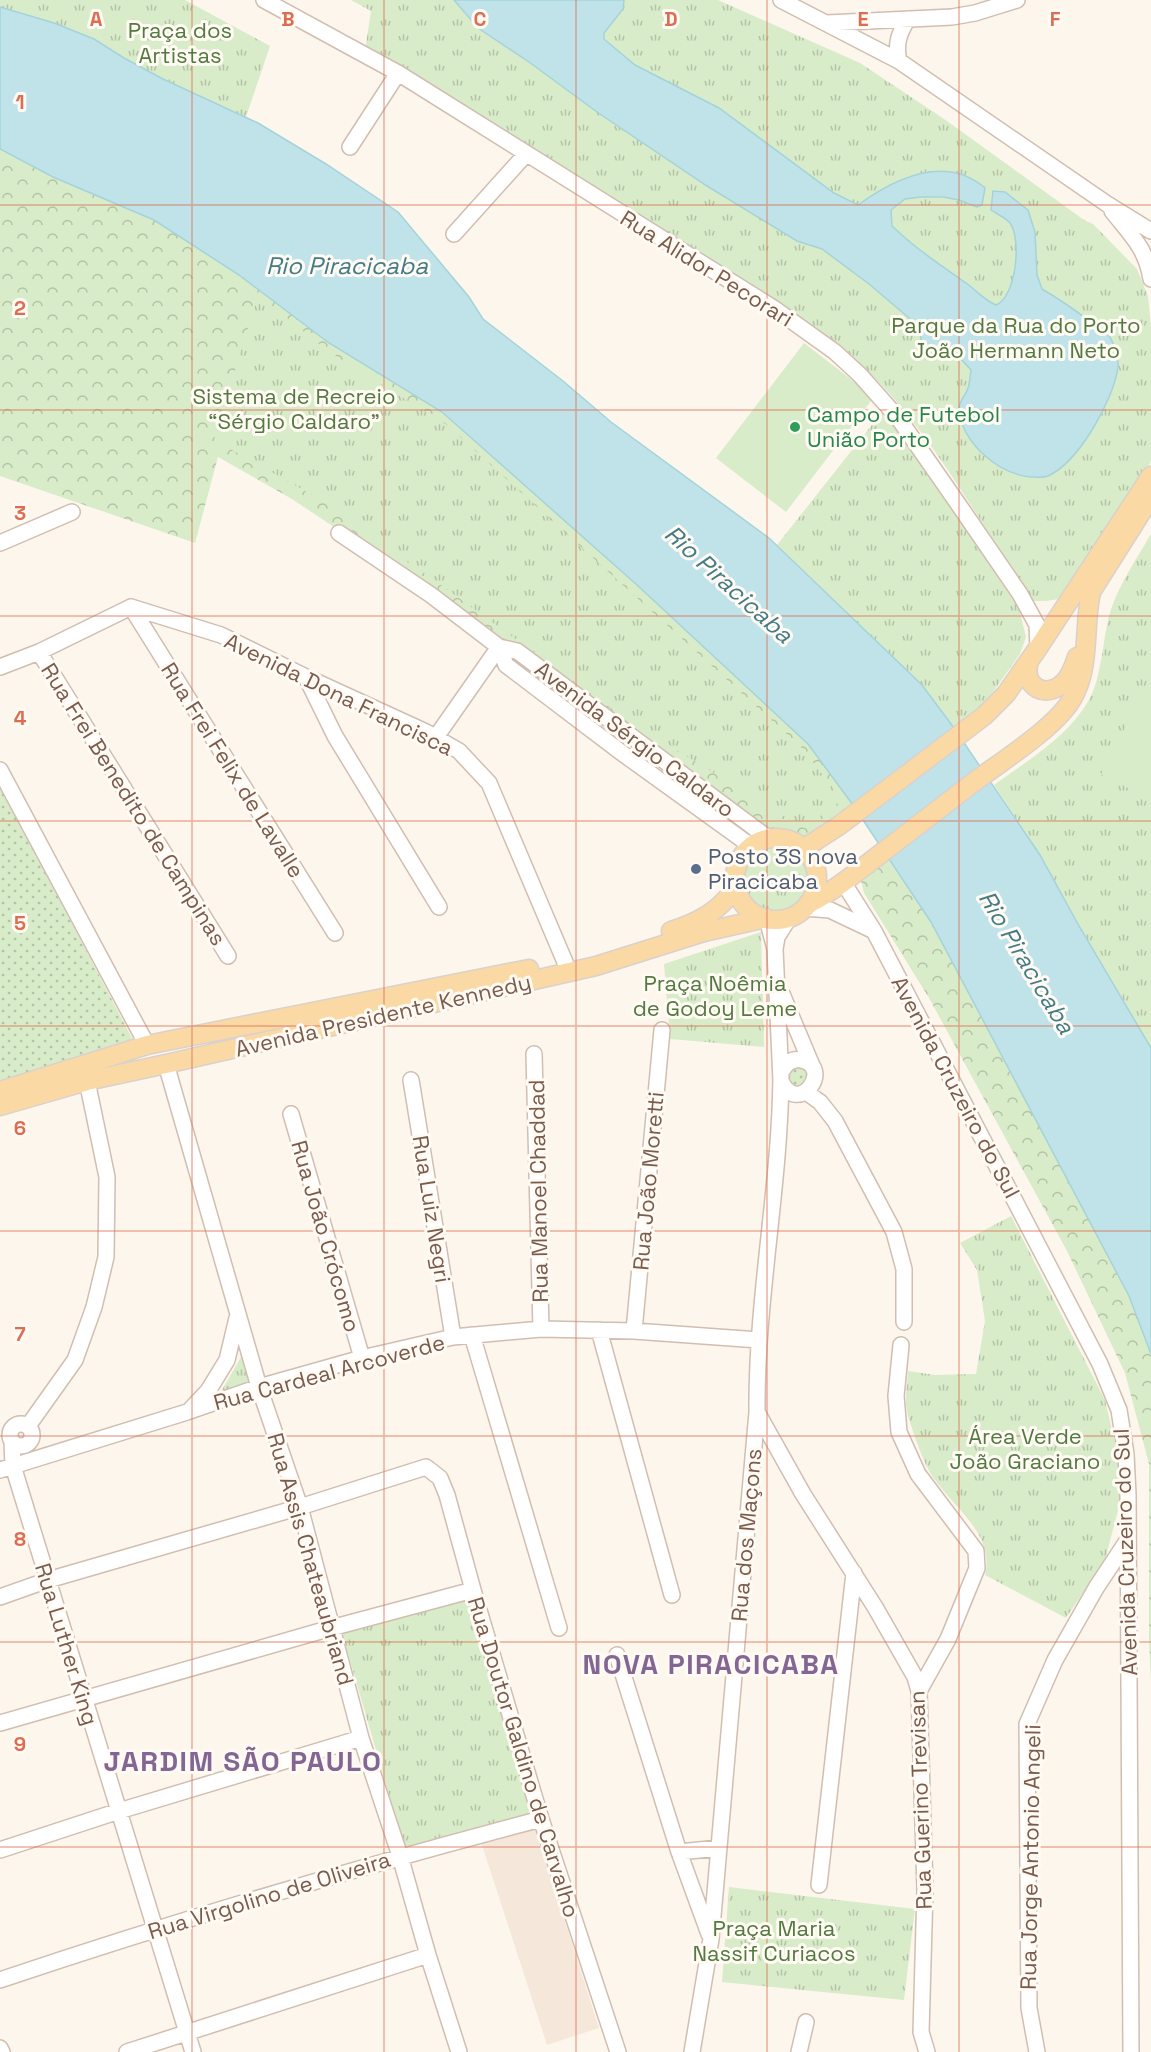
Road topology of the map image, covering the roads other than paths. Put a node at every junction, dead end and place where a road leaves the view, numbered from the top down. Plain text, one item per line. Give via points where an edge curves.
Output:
1 (264, 0) edge
2 (781, 0) edge
3 (1017, 0) edge
4 (802, 10) junction
5 (908, 19) junction
6 (848, 22) junction
7 (825, 23) junction
8 (899, 61) junction
9 (398, 74) junction
10 (350, 147) dead end
11 (526, 154) junction
12 (1107, 204) junction
13 (1151, 231) edge
14 (454, 234) dead end
15 (1151, 279) edge
16 (1151, 476) edge
17 (1151, 497) edge
18 (72, 512) dead end
19 (339, 533) dead end
20 (0, 543) edge
21 (131, 607) junction
22 (1086, 627) junction
23 (499, 647) junction
24 (39, 652) junction
25 (1034, 654) junction
26 (0, 667) edge
27 (306, 677) junction
28 (436, 737) junction
29 (0, 770) edge
30 (768, 838) junction
31 (751, 846) junction
32 (807, 853) junction
33 (843, 882) junction
34 (736, 888) junction
35 (440, 907) dead end
36 (800, 910) junction
37 (766, 919) junction
38 (874, 931) junction
39 (335, 933) dead end
40 (775, 949) junction
41 (228, 956) dead end
42 (565, 962) junction
43 (777, 982) junction
44 (662, 1030) dead end
45 (147, 1045) junction
46 (534, 1054) dead end
47 (166, 1064) junction
48 (813, 1071) junction
49 (781, 1073) junction
50 (411, 1080) dead end
51 (87, 1081) junction
52 (0, 1091) edge
53 (804, 1093) junction
54 (0, 1106) edge
55 (291, 1114) dead end
56 (835, 1121) junction
57 (780, 1124) junction
58 (238, 1315) junction
59 (904, 1322) dead end
60 (541, 1329) junction
61 (600, 1330) junction
62 (634, 1331) junction
63 (472, 1335) junction
64 (453, 1337) junction
65 (759, 1340) junction
66 (901, 1345) dead end
67 (362, 1358) junction
68 (259, 1387) junction
69 (187, 1412) junction
70 (757, 1412) junction
71 (30, 1432) junction
72 (8, 1434) edge
73 (59, 1452) junction
74 (6, 1468) edge
75 (300, 1507) junction
76 (1128, 1541) junction
77 (854, 1573) junction
78 (48, 1580) junction
79 (1100, 1581) junction
80 (1128, 1581) junction
81 (473, 1590) junction
82 (672, 1595) dead end
83 (0, 1597) edge
84 (331, 1628) junction
85 (559, 1628) dead end
86 (617, 1654) dead end
87 (919, 1691) junction
88 (84, 1699) junction
89 (0, 1724) edge
90 (361, 1737) junction
91 (119, 1811) junction
92 (542, 1819) junction
93 (719, 1848) junction
94 (0, 1850) edge
95 (679, 1852) junction
96 (400, 1856) junction
97 (819, 1885) dead end
98 (155, 1929) junction
99 (711, 1939) junction
100 (428, 1955) junction
101 (0, 1980) edge
102 (806, 2022) dead end
103 (186, 2032) junction
104 (921, 2032) junction
105 (0, 2048) edge
106 (2, 2052) edge
107 (127, 2052) edge
108 (193, 2052) edge
109 (459, 2052) edge
110 (618, 2052) edge
111 (692, 2052) edge
112 (799, 2052) edge
113 (913, 2052) edge
114 (927, 2052) edge
115 (1037, 2052) edge
116 (1131, 2052) edge

1 - 9 street, Rua Alidor Pecorari
2 - 4 street
3 - 5 street via 975,13
4 - 6 street
4 - 7 street
5 - 6 street
5 - 8 street via 897,42
6 - 7 street
6 - 8 street via 873,37
7 - 8 street
8 - 12 street
9 - 10 street
9 - 11 street, Rua Alidor Pecorari
11 - 14 street
11 - 25 street, Rua Alidor Pecorari via 801,326 860,375 899,419 1020,594 1037,625
12 - 13 street
12 - 15 street via 1139,245 1148,261
16 - 25 main road
17 - 22 main road via 1091,592
18 - 20 street
19 - 23 street, Avenida Sérgio Caldaro
21 - 24 street
21 - 27 street, Avenida Dona Francisca via 221,635
21 - 39 street, Rua Frei Felix de Lavalle
22 - 25 main road via 1071,673 1060,686 1047,690 1036,687 1026,670
22 - 33 main road via 1081,676 1072,699 1055,720
23 - 28 street
23 - 30 street, Avenida Sérgio Caldaro via 517,651
23 - 31 street, Avenida Sérgio Caldaro via 506,665
24 - 26 street
24 - 41 street, Rua Frei Benedito de Campinas
25 - 32 main road via 1006,694 984,716
27 - 28 street, Avenida Dona Francisca
27 - 35 street via 335,736
28 - 42 street, Avenida Dona Francisca via 459,751 489,783
29 - 45 street
30 - 31 main road
30 - 32 main road via 787,840
31 - 34 main road via 737,865
32 - 33 main road
32 - 36 main road via 817,880 814,893
33 - 36 main road
33 - 38 street, Avenida Cruzeiro do Sul
34 - 37 main road via 747,908
34 - 42 main road, Avenida Presidente Kennedy via 716,910 684,927
36 - 37 main road via 778,920
36 - 38 street via 830,910
36 - 40 street, Rua dos Maçons via 777,937
37 - 40 street, Rua dos Maçons
37 - 47 main road, Avenida Presidente Kennedy via 705,932 596,966
38 - 76 street, Avenida Cruzeiro do Sul via 1100,1364 1119,1410 1126,1454
40 - 43 street, Rua dos Maçons
42 - 45 main road, Avenida Presidente Kennedy
43 - 48 street, Rua dos Maçons
43 - 49 street, Rua dos Maçons
44 - 62 street, Rua João Moretti
45 - 52 main road, Avenida Presidente Kennedy
46 - 60 street, Rua Manoel Chaddad
47 - 51 main road, Avenida Presidente Kennedy
47 - 58 street, Rua Assis Chateaubriand
48 - 49 street via 809,1064 799,1060 789,1062
48 - 53 street via 813,1084
48 - 56 street, Rua dos Maçons via 832,1106
49 - 53 street via 787,1090
49 - 57 street, Rua dos Maçons
50 - 64 street, Rua Luiz Negri
51 - 54 main road, Avenida Presidente Kennedy
51 - 71 street via 107,1177 106,1257 75,1360
53 - 56 street via 820,1102
53 - 57 street, Rua dos Maçons
55 - 67 street, Rua João Crócomo
56 - 59 street via 894,1232 904,1269
57 - 65 street, Rua dos Maçons
58 - 68 street, Rua Assis Chateaubriand
58 - 69 street, Rua Cardeal Arcoverde via 228,1360 208,1391
60 - 61 street, Rua Cardeal Arcoverde
60 - 63 street, Rua Cardeal Arcoverde
61 - 62 street, Rua Cardeal Arcoverde
61 - 82 street
62 - 65 street, Rua Cardeal Arcoverde
63 - 64 street, Rua Cardeal Arcoverde
63 - 85 street
64 - 67 street, Rua Cardeal Arcoverde
65 - 70 street, Rua dos Maçons
66 - 87 street via 896,1396 899,1432 918,1474 976,1551 977,1568 948,1639
67 - 68 street, Rua Cardeal Arcoverde
68 - 69 street, Rua Cardeal Arcoverde
68 - 75 street, Rua Assis Chateaubriand
69 - 73 street, Rua Cardeal Arcoverde
70 - 77 street, Rua Guerino Trevisan
70 - 93 street, Rua dos Maçons
71 - 72 street via 20,1424
71 - 73 street
72 - 74 street, Rua Luther King
73 - 74 street, Rua Cardeal Arcoverde
74 - 78 street, Rua Luther King
75 - 78 street
75 - 81 street, Rua Doutor Galdino de Carvalho via 426,1467 440,1478 447,1495
75 - 84 street, Rua Assis Chateaubriand
76 - 79 street, Rua Jorge Antonio Angeli
76 - 80 street, Avenida Cruzeiro do Sul
77 - 87 street, Rua Guerino Trevisan via 915,1677
77 - 97 street
78 - 83 street
78 - 88 street, Rua Luther King
79 - 80 street via 1114,1574
79 - 115 street, Rua Jorge Antonio Angeli via 1055,1660 1027,1724 1029,2008
80 - 116 street, Avenida Cruzeiro do Sul
81 - 84 street
81 - 92 street, Rua Doutor Galdino de Carvalho
84 - 88 street
84 - 90 street, Rua Assis Chateaubriand
86 - 95 street
87 - 104 street, Rua Guerino Trevisan via 925,1890
88 - 89 street
88 - 91 street, Rua Luther King
90 - 91 street
90 - 96 street, Rua Assis Chateaubriand
91 - 94 street
91 - 98 street, Rua Luther King
92 - 96 street, Rua Virgolino de Oliveira
92 - 110 street, Rua Doutor Galdino de Carvalho
93 - 95 street
93 - 99 street, Rua dos Maçons
95 - 99 street
96 - 98 street, Rua Virgolino de Oliveira
96 - 100 street, Rua Assis Chateaubriand
98 - 101 street, Rua Virgolino de Oliveira
98 - 103 street, Rua Luther King
99 - 111 street, Rua dos Maçons
100 - 103 street
100 - 109 street, Rua Assis Chateaubriand
102 - 112 street
103 - 107 street
103 - 108 street, Rua Luther King
104 - 113 street
104 - 114 street, Rua Guerino Trevisan
105 - 106 street

